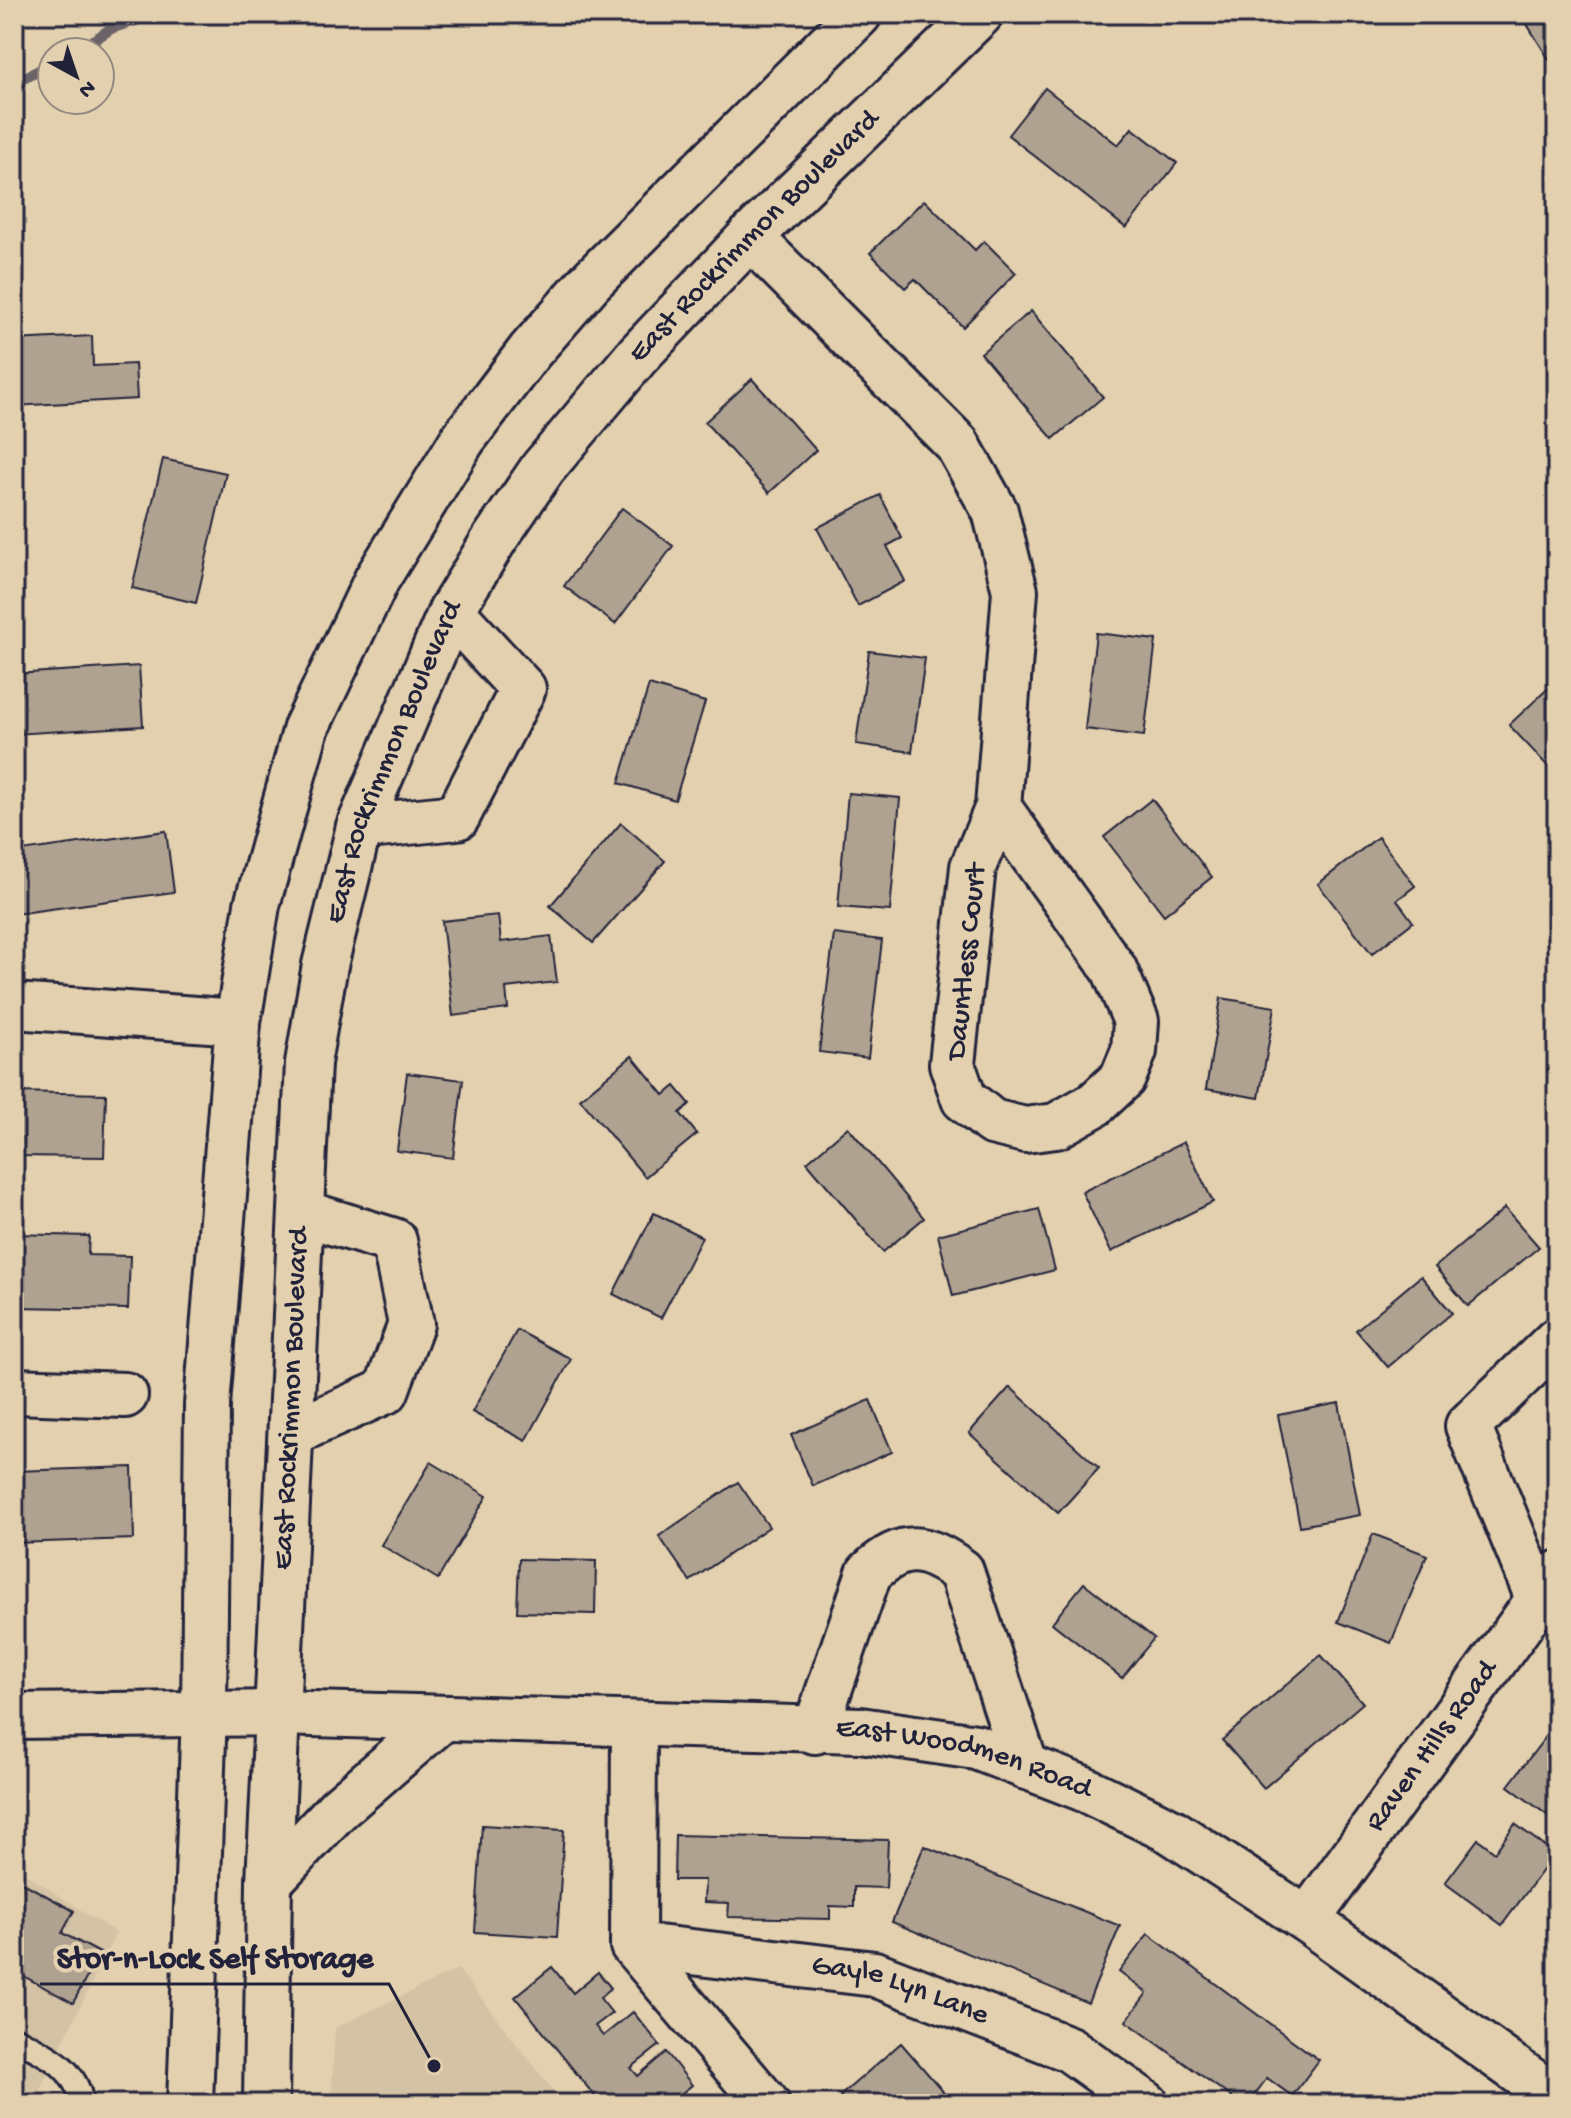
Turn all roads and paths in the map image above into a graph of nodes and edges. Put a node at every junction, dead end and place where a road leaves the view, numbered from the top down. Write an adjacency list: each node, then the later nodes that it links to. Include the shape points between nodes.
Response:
1 (859, 14): 8 (main road, via 590,282 530,351 455,452 377,579 306,728 257,905)
2 (980, 14): 3 (main road, East Rockrimmon Boulevard)
3 (750, 237): 4 (main road, East Rockrimmon Boulevard, via 638,355 543,468); 5 (main road, Dauntless Court, via 957,444 995,511 1015,591)
4 (451, 611): 6 (main road, East Rockrimmon Boulevard); 6 (main road, via 523,689 457,817)
5 (998, 807): 5 (main road, Dauntless Court, via 973,867 952,1064 964,1099 992,1122 1025,1130 1056,1126 1095,1104 1123,1078 1134,1051 1136,1021 1114,969)
6 (359, 827): 9 (main road, East Rockrimmon Boulevard, via 325,965 308,1063)
7 (14, 1006): 8 (main road)
8 (238, 1022): 15 (main road, via 207,1405)
9 (303, 1213): 13 (main road, East Rockrimmon Boulevard); 13 (main road, via 394,1241 411,1324 386,1391)
10 (1557, 1340): 14 (main road, via 1468,1426)
11 (14, 1391): 12 (main road)
12 (125, 1395)
13 (292, 1433): 16 (main road, East Rockrimmon Boulevard)
14 (1548, 1586): 23 (main road, Raven Hills Road)
15 (204, 1712): 16 (main road, East Woodmen Road); 17 (main road, East Woodmen Road); 28 (main road)
16 (278, 1713): 18 (main road, East Woodmen Road); 22 (main road)
17 (14, 1716)
18 (442, 1719): 19 (main road, East Woodmen Road); 22 (main road, via 338,1809)
19 (634, 1726): 20 (main road, East Woodmen Road); 24 (main road)
20 (815, 1731): 21 (main road, East Woodmen Road, via 860,1730 976,1747); 21 (main road, via 869,1573 889,1554 914,1549 939,1555 961,1571)
21 (1026, 1767): 23 (main road, East Woodmen Road, via 1171,1831)
22 (269, 1882): 29 (main road)
23 (1307, 1920): 26 (main road, East Woodmen Road)
24 (633, 1945): 30 (main road); 31 (main road, Gayle Lyn Lane, via 875,1974 1069,2049)
25 (14, 2038): 27 (lane, via 65,2066)
26 (1557, 2099)
27 (82, 2104)
28 (190, 2104)
29 (266, 2104)
30 (767, 2104)
31 (1146, 2104)

